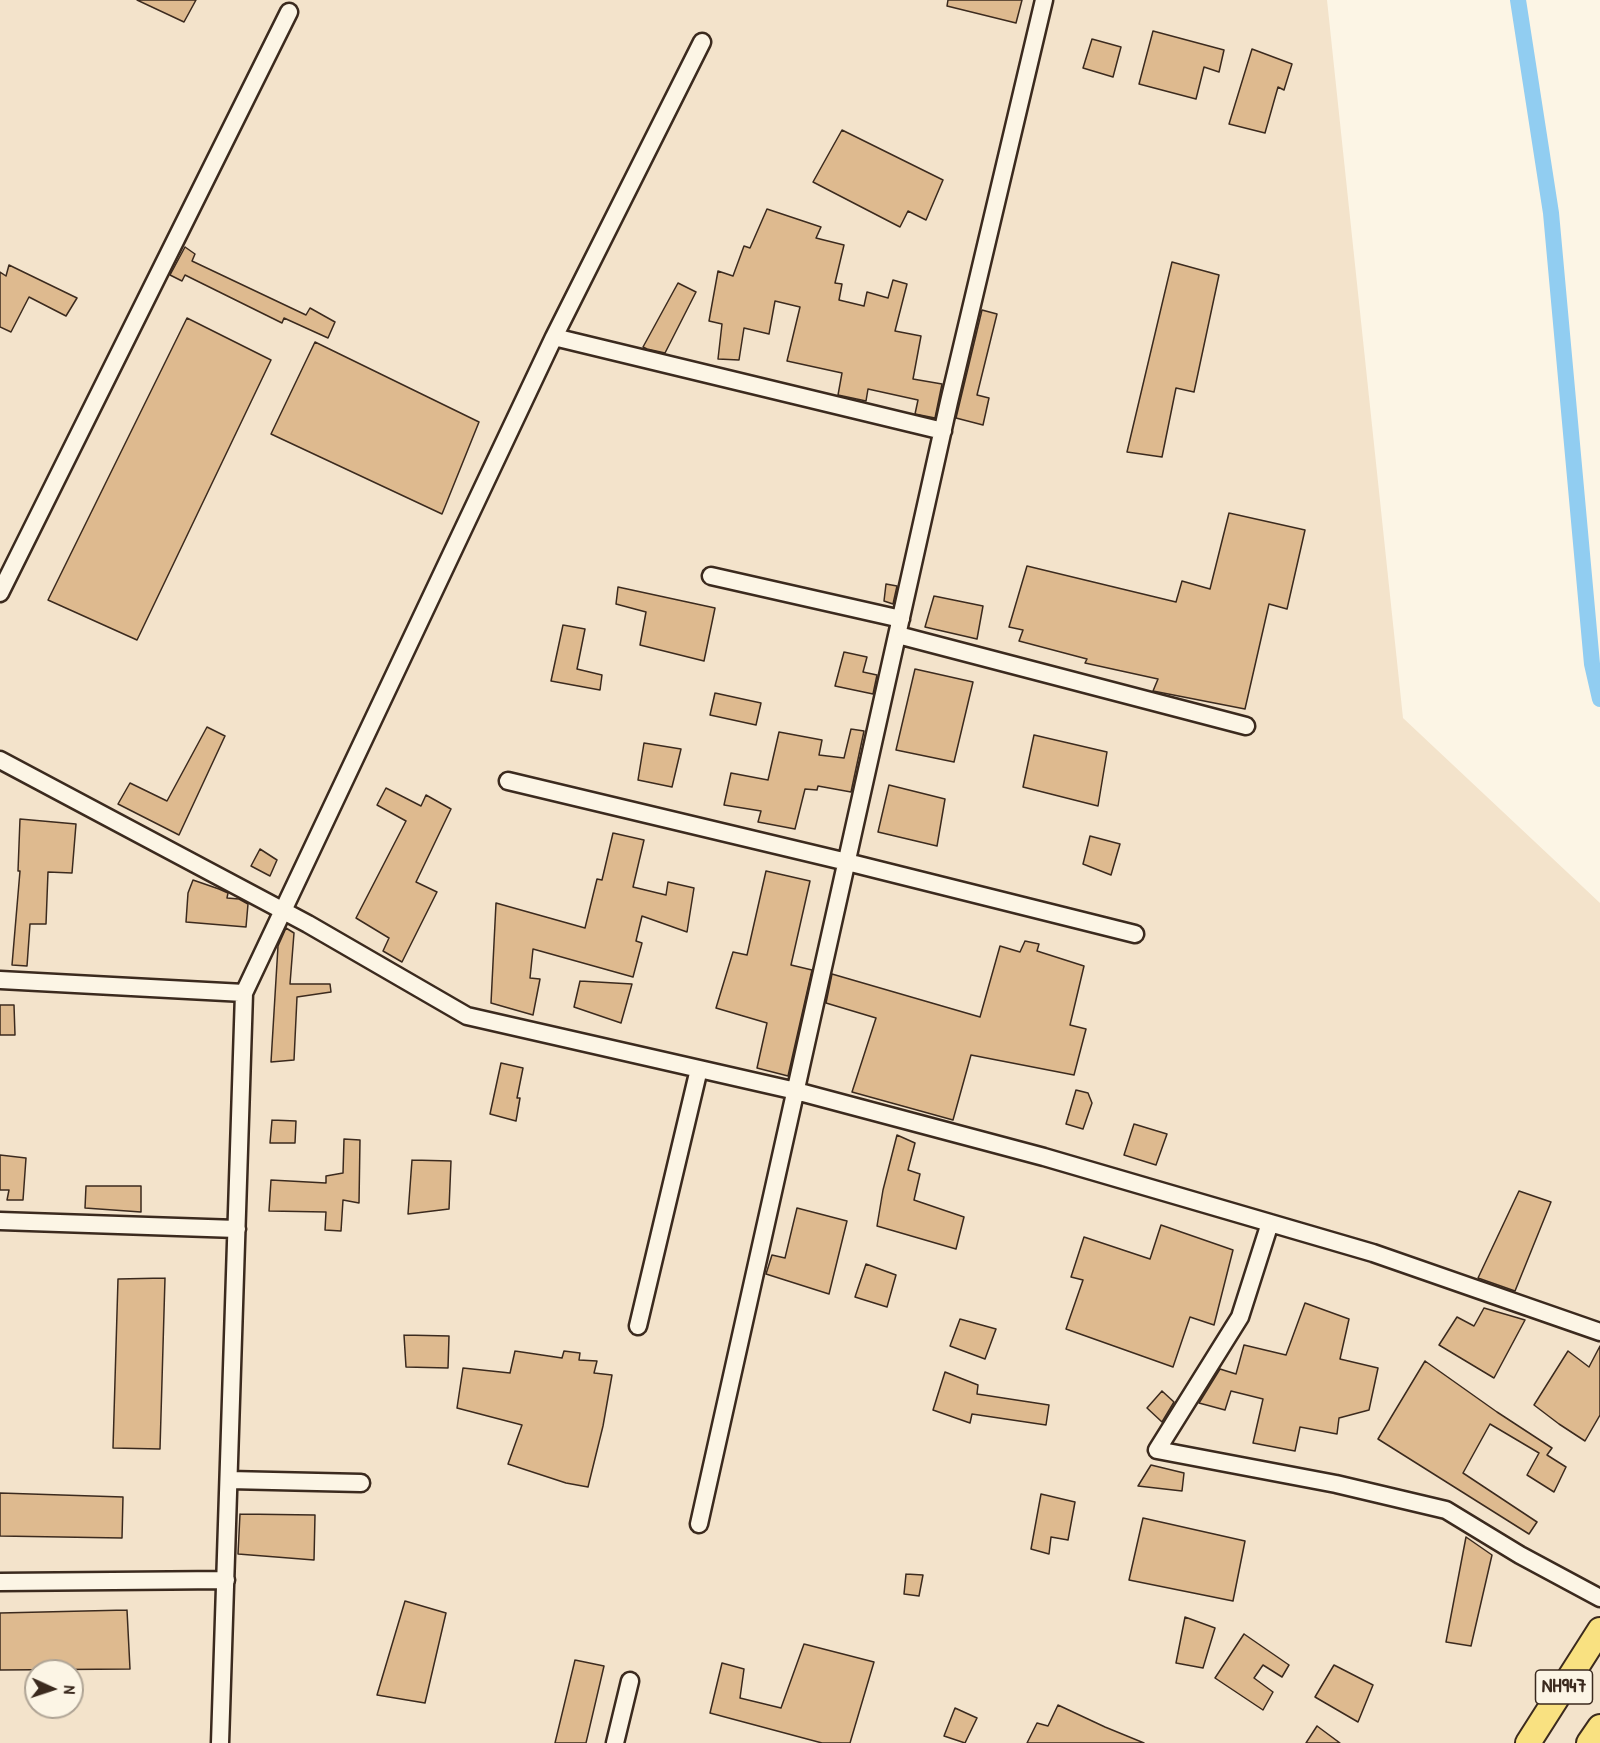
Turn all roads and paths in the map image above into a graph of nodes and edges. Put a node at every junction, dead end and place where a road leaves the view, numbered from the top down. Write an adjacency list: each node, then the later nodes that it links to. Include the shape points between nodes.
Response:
1 (1044, 0): 5 (street)
2 (289, 12): 7 (street)
3 (702, 42): 4 (street)
4 (554, 337): 5 (street); 13 (street)
5 (943, 430): 8 (street)
6 (711, 576): 8 (street)
7 (0, 592)
8 (899, 627): 9 (street); 12 (street)
9 (1246, 726)
10 (0, 760): 13 (street)
11 (508, 782): 12 (street)
12 (847, 862): 14 (street); 18 (street)
13 (282, 910): 16 (street); 17 (street, via 467,1016)
14 (1136, 934)
15 (0, 980): 16 (street)
16 (244, 993): 21 (street)
17 (699, 1069): 18 (street); 22 (street)
18 (796, 1091): 20 (street, via 1044,1157); 26 (street)
19 (0, 1221): 21 (street)
20 (1269, 1223): 23 (street, via 1373,1253); 29 (street, via 1240,1317 1157,1450 1336,1484 1446,1510)
21 (237, 1229): 24 (street)
22 (638, 1326)
23 (1600, 1332)
24 (229, 1480): 25 (street); 27 (street)
25 (361, 1483)
26 (699, 1524)
27 (225, 1580): 28 (street); 33 (street)
28 (0, 1582)
29 (1600, 1598)
30 (1600, 1630): 35 (highway, NH947)
31 (630, 1681): 34 (street)
32 (1600, 1727): 36 (highway, NH947)
33 (220, 1743)
34 (615, 1743)
35 (1528, 1743)
36 (1589, 1743)

